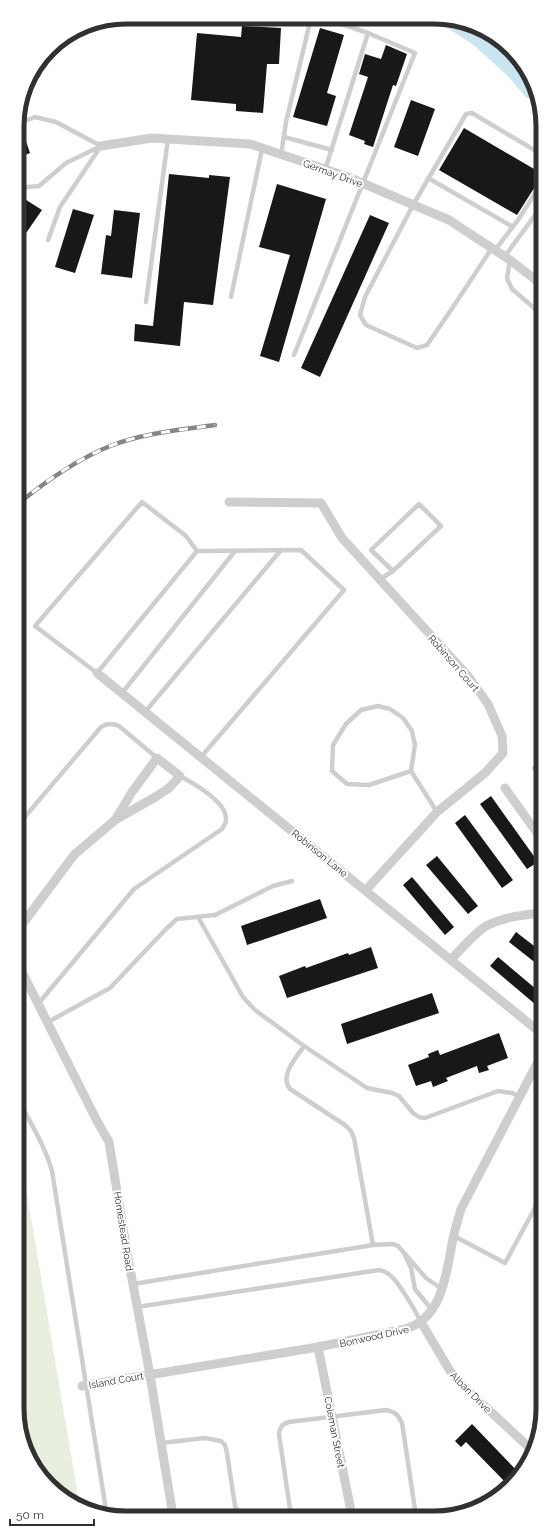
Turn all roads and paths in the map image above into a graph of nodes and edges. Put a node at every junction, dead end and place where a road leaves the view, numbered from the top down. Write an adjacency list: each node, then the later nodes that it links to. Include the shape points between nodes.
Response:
1 (310, 24): 5 (lane)
2 (342, 24): 3 (lane)
3 (368, 33): 9 (lane); 14 (lane, via 414,53)
4 (24, 121): 7 (lane, via 35,117 56,122)
5 (284, 137): 9 (lane); 11 (lane)
6 (168, 139): 7 (street, Germay Drive, via 152,138); 8 (street, Germay Drive, via 250,144); 25 (lane)
7 (101, 146): 15 (lane, via 66,163 39,186); 20 (lane, via 60,207)
8 (262, 149): 11 (street, Germay Drive); 24 (lane)
9 (332, 150): 12 (lane)
10 (536, 151): 13 (lane, via 472,112 466,114)
11 (281, 155): 12 (street, Germay Drive)
12 (325, 170): 14 (street, Germay Drive)
13 (428, 178): 17 (lane); 19 (lane)
14 (363, 184): 17 (street, Germay Drive); 27 (lane)
15 (24, 187)
16 (536, 192): 19 (lane)
17 (413, 204): 21 (street, Germay Drive, via 449,220); 21 (lane, via 365,297 360,315 366,325 417,348 427,344)
18 (536, 214): 22 (lane)
19 (513, 227): 21 (lane)
20 (48, 240)
21 (493, 249): 22 (street, Germay Drive)
22 (507, 258): 23 (street, Germay Drive); 26 (lane, via 507,278 512,289)
23 (536, 277)
24 (231, 297)
25 (146, 302)
26 (536, 310)
27 (294, 355)
28 (229, 502): 33 (street, Robinson Court, via 321,504 342,538)
29 (281, 550): 31 (lane); 36 (lane); 37 (lane, via 300,550 344,590)
30 (197, 551): 31 (lane); 34 (lane); 34 (lane, via 186,536 142,502 35,626)
31 (235, 552): 35 (lane)
32 (393, 571): 32 (lane, via 441,526 419,504 370,550); 33 (lane)
33 (379, 580): 44 (street, Robinson Court, via 468,676 488,704 502,736 503,753 485,773)
34 (97, 673): 35 (street, Robinson Lane)
35 (122, 693): 36 (street, Robinson Lane)
36 (145, 712): 37 (street, Robinson Lane)
37 (201, 757): 49 (street, Robinson Lane)
38 (157, 758): 42 (street); 45 (lane, via 119,726 113,723 106,724); 46 (street)
39 (534, 768): 41 (lane)
40 (410, 771): 40 (lane, via 415,745 412,731 403,718 390,708 378,706 361,710 346,724 333,745 332,771 347,784 370,785); 44 (lane)
41 (536, 771)
42 (180, 776): 46 (street, via 169,788); 55 (lane, via 202,789 217,802 225,813 226,821 222,829 134,889)
43 (505, 788): 47 (street)
44 (437, 812): 49 (street, Robinson Court)
45 (24, 818)
46 (115, 820): 52 (street, via 74,855)
47 (536, 832)
48 (292, 881): 51 (lane, via 273,886 215,915)
49 (366, 890): 53 (street, Robinson Lane)
50 (536, 914): 53 (street, via 517,915 488,925)
51 (198, 917): 56 (lane, via 177,920 110,988); 58 (lane, via 243,997 255,1010)
52 (24, 922)
53 (451, 960): 57 (street, Robinson Lane)
54 (24, 976): 55 (street, Homestead Road)
55 (38, 1004): 56 (street, Homestead Road)
56 (48, 1022): 66 (street, Homestead Road, via 109,1142)
57 (536, 1029)
58 (304, 1046): 60 (lane, via 367,1088 399,1096 418,1117 425,1118 498,1091); 64 (lane, via 290,1069 286,1085 346,1125 351,1131)
59 (536, 1068): 60 (street, Bonwood Drive)
60 (520, 1097): 63 (street, Bonwood Drive, via 461,1209)
61 (24, 1110): 73 (lane, via 42,1144 52,1171)
62 (536, 1206): 63 (lane, via 505,1262)
63 (454, 1236): 67 (street, Bonwood Drive)
64 (373, 1246): 65 (lane, via 393,1244); 66 (lane)
65 (402, 1250): 67 (lane, via 426,1278); 69 (lane, via 411,1268 415,1289)
66 (133, 1284): 68 (street, Homestead Road)
67 (442, 1289): 69 (street, Bonwood Drive)
68 (137, 1307): 70 (lane, via 379,1270 391,1276); 72 (street, Homestead Road)
69 (432, 1310): 70 (street, Bonwood Drive)
70 (421, 1322): 71 (street, Bonwood Drive, via 405,1330); 76 (street, Alban Drive, via 450,1370)
71 (318, 1347): 72 (street, Bonwood Drive); 74 (street, Coleman Street)
72 (150, 1374): 73 (street, Island Court); 75 (street, Homestead Road)
73 (84, 1386): 77 (lane)
74 (332, 1416): 80 (lane, via 289,1422 279,1429); 81 (street, Coleman Street); 82 (lane, via 386,1410 399,1415)
75 (161, 1443): 78 (street, Homestead Road); 79 (lane, via 204,1438 221,1441 227,1453)
76 (529, 1447)
77 (106, 1509)
78 (172, 1511)
79 (238, 1511)
80 (290, 1511)
81 (351, 1511)
82 (415, 1511)

